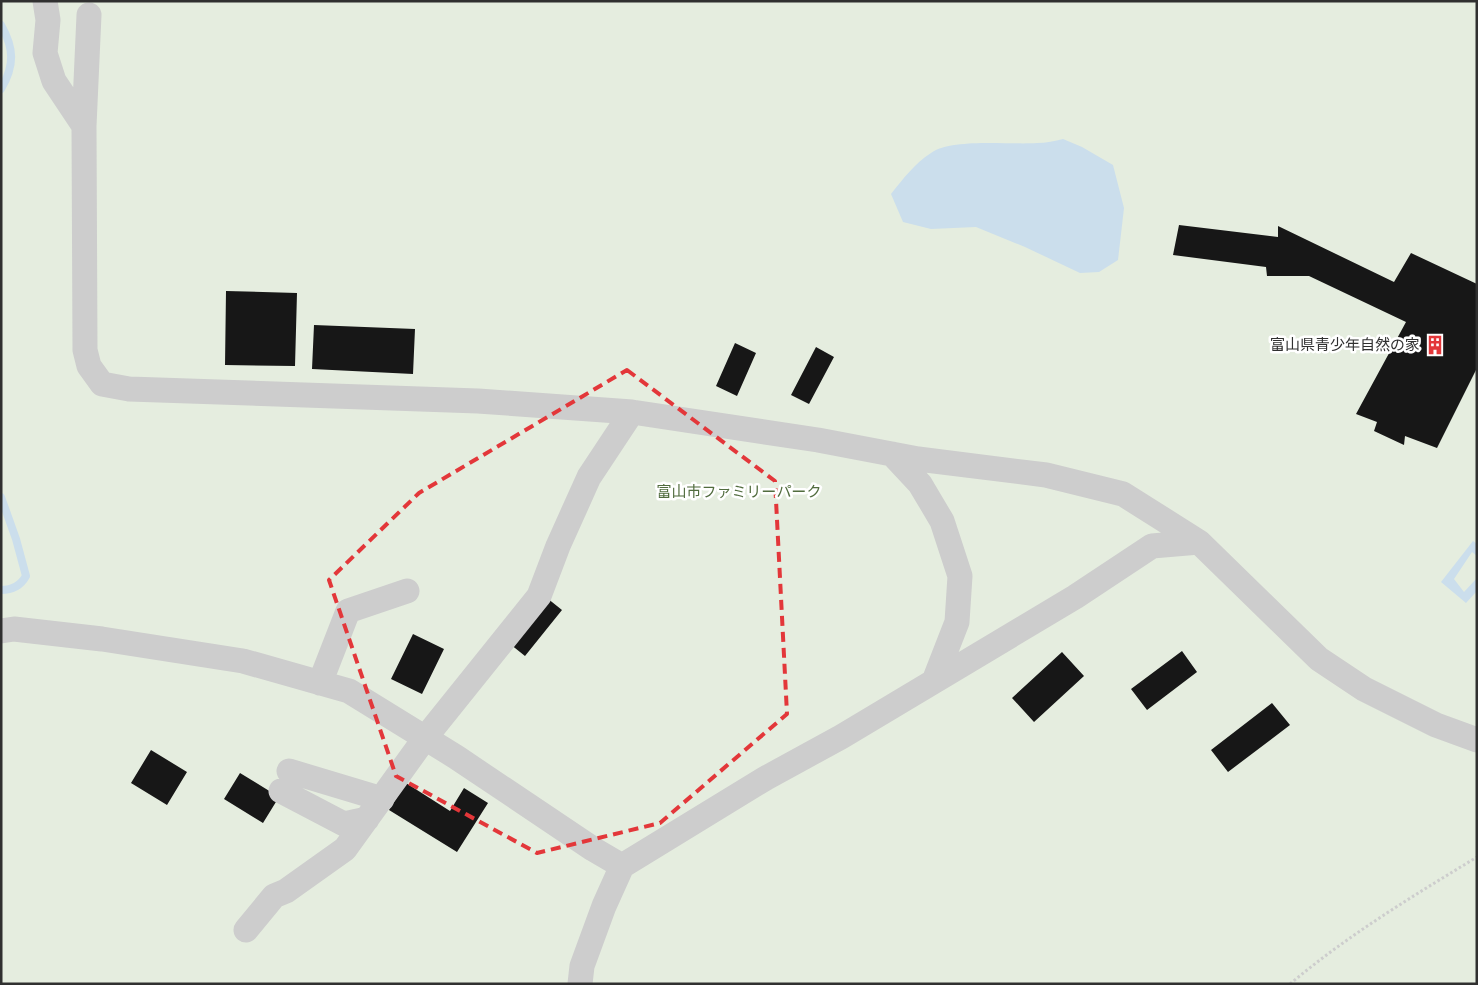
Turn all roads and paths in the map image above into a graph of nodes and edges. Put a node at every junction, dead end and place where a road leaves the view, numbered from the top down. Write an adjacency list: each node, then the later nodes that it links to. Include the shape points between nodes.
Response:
1 (46, 1): 3 (street, via 45,53 54,81)
2 (89, 15): 3 (street)
3 (84, 126): 4 (street, via 85,350 89,366 102,384 129,389 478,401)
4 (632, 412): 5 (street); 11 (street, via 589,477 539,596)
5 (892, 454): 6 (street, via 1046,475 1122,494); 9 (street, via 920,484 942,521 960,576 956,622)
6 (1199, 542): 9 (street, via 1152,546); 12 (street, via 1319,659 1364,689 1436,725)
7 (407, 591): 10 (street, via 348,611)
8 (2, 630): 10 (street, via 102,639 243,661)
9 (934, 681): 16 (street)
10 (320, 682): 11 (street, via 349,691)
11 (425, 738): 13 (street); 16 (street)
12 (1477, 740)
13 (382, 799): 14 (street); 14 (street, via 285,781 344,824)
14 (367, 819): 17 (street, via 345,849 274,896)
15 (1477, 857): 19 (path, via 1320,959)
16 (622, 866): 18 (street, via 582,966)
17 (246, 930)
18 (580, 984)
19 (1290, 984)

